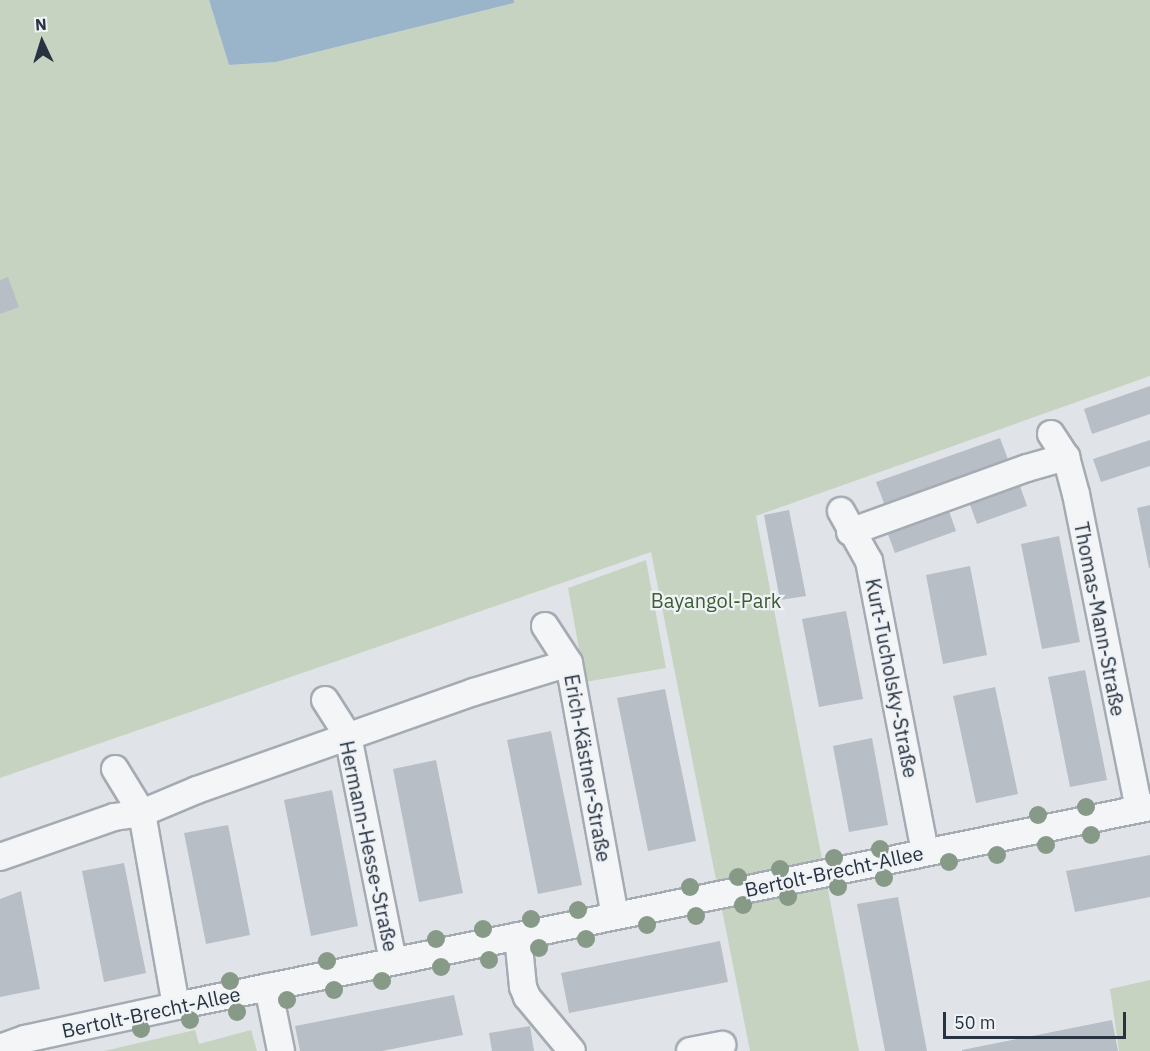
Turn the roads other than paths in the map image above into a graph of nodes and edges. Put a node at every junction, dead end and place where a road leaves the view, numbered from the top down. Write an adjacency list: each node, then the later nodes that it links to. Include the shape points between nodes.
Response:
1 (1051, 434): 2 (street, Thomas-Mann-Straße)
2 (1066, 457): 8 (street, Thomas-Mann-Straße); 10 (street, Kurt-Tucholsky-Straße, via 845,521 869,561)
3 (545, 626): 4 (street, Erich-Kästner-Straße)
4 (569, 663): 6 (street); 12 (street, Erich-Kästner-Straße)
5 (325, 700): 6 (street, Hermann-Hesse-Straße)
6 (348, 736): 9 (street); 14 (street, Hermann-Hesse-Straße)
7 (115, 769): 9 (street)
8 (1144, 808): 10 (street, Bertolt-Brecht-Allee)
9 (142, 813): 11 (street, via 114,818); 16 (street)
10 (925, 852): 12 (street, Bertolt-Brecht-Allee)
11 (0, 857)
12 (615, 916): 13 (street, Bertolt-Brecht-Allee)
13 (518, 936): 14 (street, Bertolt-Brecht-Allee); 20 (street, via 527,997)
14 (393, 961): 15 (street, Bertolt-Brecht-Allee)
15 (268, 987): 16 (street, Bertolt-Brecht-Allee); 19 (street, Bertolt-Brecht-Allee)
16 (176, 1006): 18 (street, Bertolt-Brecht-Allee)
17 (722, 1045): 21 (street)
18 (0, 1048)
19 (281, 1051)
20 (572, 1051)
21 (690, 1051)

